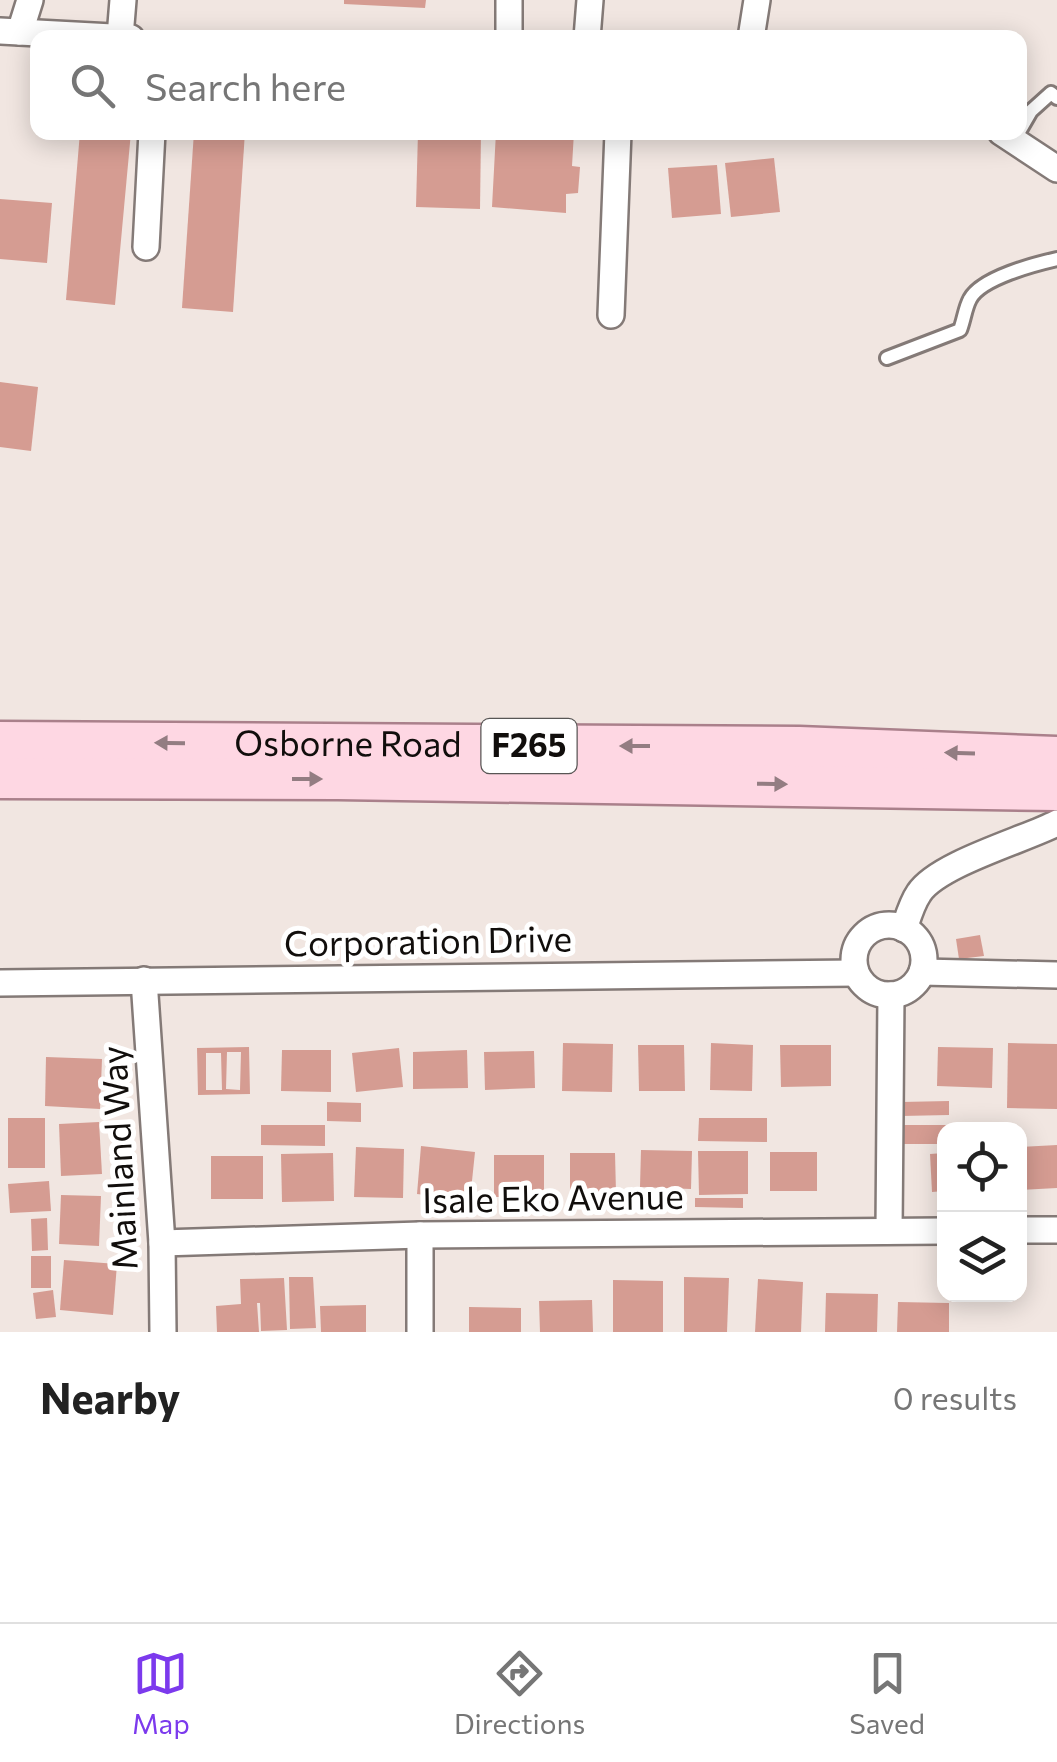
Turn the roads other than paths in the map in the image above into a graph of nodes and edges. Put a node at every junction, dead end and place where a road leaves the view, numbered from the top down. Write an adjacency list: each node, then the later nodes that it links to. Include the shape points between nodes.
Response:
1 (30, 0): 10 (street)
2 (123, 0): 6 (street)
3 (509, 0): 7 (street)
4 (590, 0): 8 (street)
5 (757, 0): 9 (street)
6 (121, 30)
7 (509, 30)
8 (588, 30)
9 (752, 30)
10 (10, 32)
11 (1057, 98): 12 (lane, via 1050,93)
12 (1027, 118)
13 (152, 140): 17 (street)
14 (618, 140): 19 (street)
15 (1022, 140): 16 (street)
16 (1057, 168)
17 (146, 247)
18 (1057, 260): 20 (lane, via 992,282 970,296 960,330)
19 (611, 315)
20 (887, 358)
21 (0, 742): 22 (main road, Osborne Road / F265, one-way to 21, via 799,746)
22 (1057, 758)
23 (0, 778): 24 (main road, Osborne Road / F265, one-way to 24)
24 (1057, 790)
25 (1057, 822): 26 (street, via 927,882)
26 (904, 928): 27 (street, via 924,955); 28 (street, via 872,929 859,941)
27 (922, 972): 29 (street); 32 (street, via 904,992)
28 (856, 973): 30 (street, Corporation Drive); 32 (street, via 876,993)
29 (1057, 975)
30 (144, 980): 31 (street, Corporation Drive); 38 (street, Mainland Way)
31 (0, 983)
32 (890, 995): 35 (street)
33 (1027, 1230): 34 (street)
34 (1057, 1230)
35 (889, 1231): 36 (street, Isale Eko Avenue); 37 (street, Isale Eko Avenue)
36 (937, 1231)
37 (420, 1235): 38 (street, Isale Eko Avenue); 40 (street)
38 (162, 1242): 39 (street, Mainland Way)
39 (163, 1332)
40 (420, 1332)

